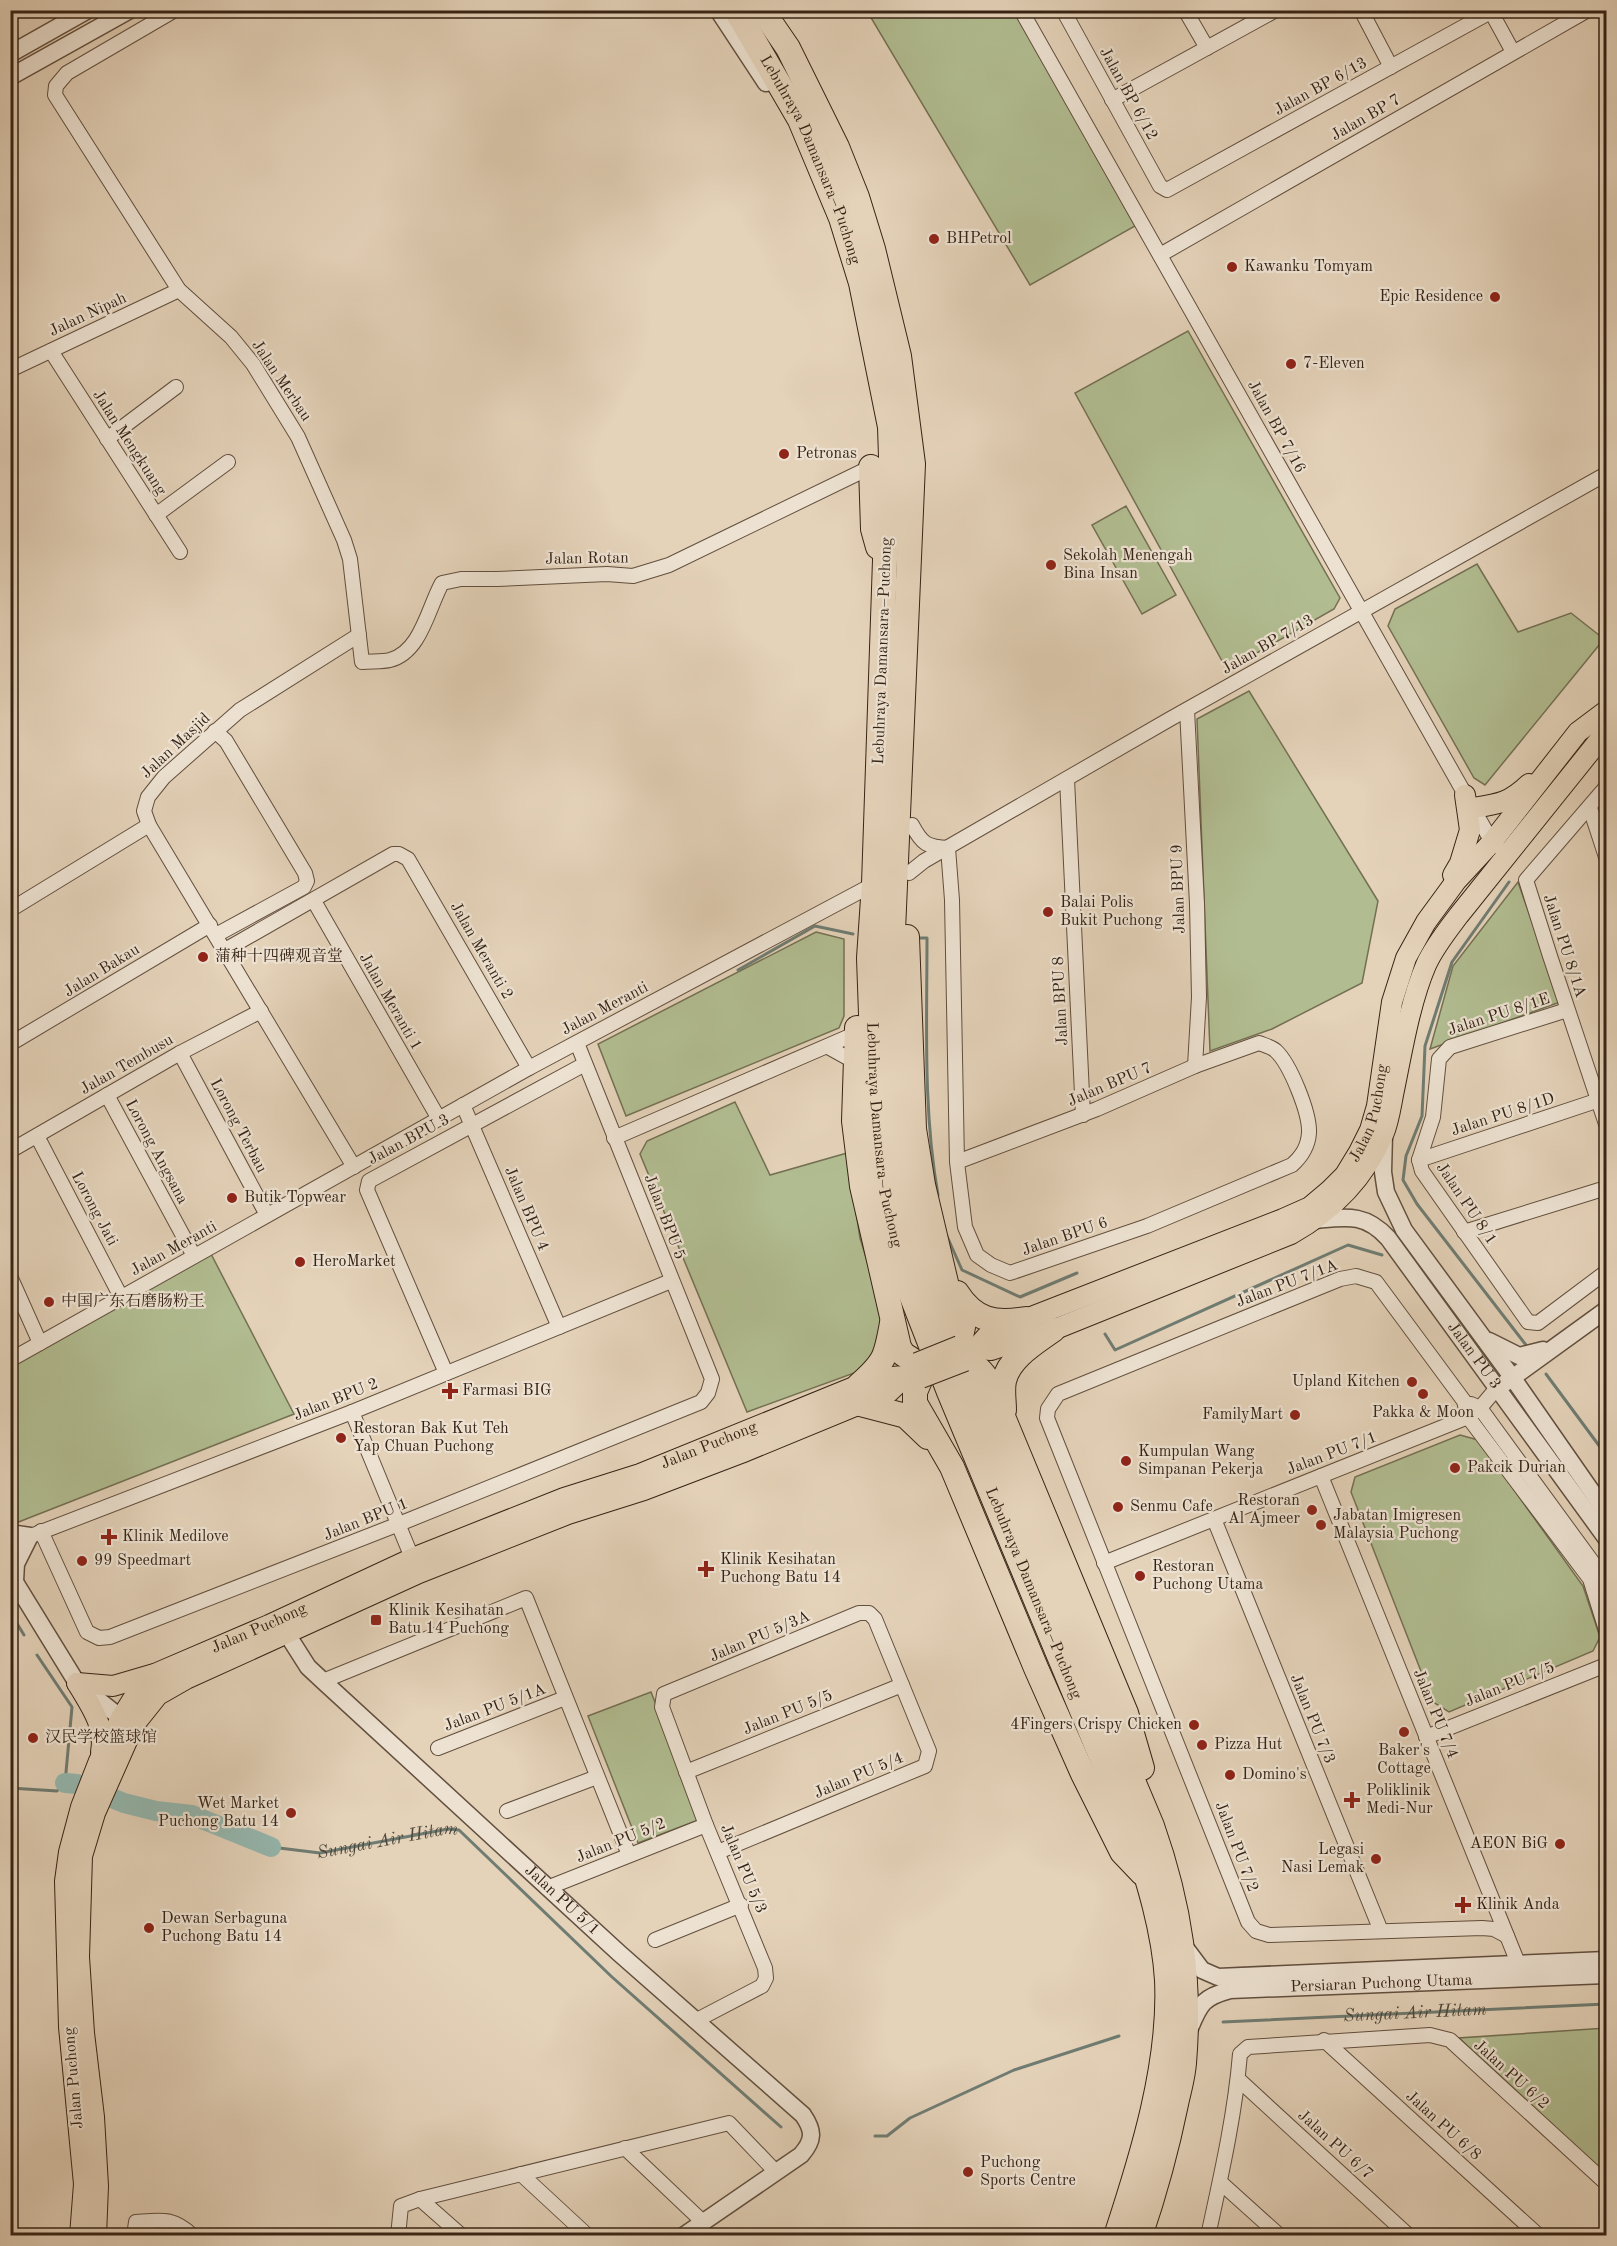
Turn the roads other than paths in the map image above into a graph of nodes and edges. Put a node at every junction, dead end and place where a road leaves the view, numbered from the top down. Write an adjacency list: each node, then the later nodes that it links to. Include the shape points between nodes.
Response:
1 (88, 10): 18 (street)
2 (130, 10): 14 (street)
3 (175, 10): 16 (street)
4 (718, 10): 22 (street, via 780,105 800,149)
5 (736, 10): 22 (highway, Lebuhraya Damansara–Puchong, via 800,120)
6 (762, 10): 39 (highway, Lebuhraya Damansara–Puchong, via 788,48 853,187 873,249 899,356 913,464)
7 (1021, 10): 24 (street, Jalan BP 7/16)
8 (1063, 10): 21 (street, Jalan BP 6/12)
9 (1185, 10): 15 (street)
10 (1276, 10): 15 (street)
11 (1361, 10): 19 (street)
12 (1588, 10): 17 (street, Jalan BP 7)
13 (1492, 11): 17 (street); 19 (street, Jalan BP 6/13)
14 (91, 32): 16 (street); 20 (street)
15 (1207, 48): 21 (street)
16 (102, 51): 25 (street, Jalan Merbau, via 67,73 55,95)
17 (1513, 52): 24 (street, Jalan BP 7)
18 (10, 54)
19 (1391, 68): 23 (street, Jalan BP 6/13)
20 (10, 77)
21 (1112, 100): 23 (street, Jalan BP 6/12, via 1160,186)
22 (826, 183): 35 (highway, Lebuhraya Damansara–Puchong, via 861,282 890,427 892,487)
23 (1167, 190)
24 (1160, 255): 36 (street, Jalan BP 7/16)
25 (179, 290): 26 (street, Jalan Nipah); 37 (street, Jalan Merbau, via 231,337 253,364 298,437 350,559)
26 (51, 351): 27 (street, Jalan Nipah); 29 (street, Jalan Mengkuang)
27 (10, 370)
28 (176, 387): 29 (street)
29 (107, 439): 33 (street, Jalan Mengkuang)
30 (228, 462): 33 (street)
31 (872, 466): 35 (highway, via 873,529); 38 (street, Jalan Rotan, via 669,565 633,576 461,579 442,583 419,637 408,651 390,660)
32 (1606, 474): 36 (street, Jalan BP 7/13)
33 (156, 515): 34 (street, Jalan Mengkuang)
34 (180, 552)
35 (885, 560): 56 (highway, Lebuhraya Damansara–Puchong)
36 (1361, 611): 40 (street, Jalan BP 7/13); 47 (street, Jalan BP 7/16)
37 (359, 635): 38 (street, Jalan Merbau); 42 (street, Jalan Masjid, via 240,710)
38 (362, 662)
39 (905, 690): 50 (highway); 155 (highway, Lebuhraya Damansara–Puchong, via 891,978 895,1104 907,1202 927,1280 966,1384)
40 (1187, 710): 45 (street, Jalan BP 7/13); 74 (street, Jalan BPU 9, via 1199,997)
41 (1606, 711): 44 (main road, Jalan Puchong, via 1578,732)
42 (216, 731): 49 (street, Jalan Masjid, via 164,777 148,797 144,811); 60 (street, via 226,741 307,881 304,887)
43 (1606, 734): 53 (main road, Jalan Puchong)
44 (1562, 753): 47 (main road, via 1521,792 1501,804); 51 (main road, Jalan Puchong)
45 (1067, 778): 52 (street, Jalan BP 7/13); 79 (street, Jalan BPU 8)
46 (1606, 788): 48 (street)
47 (1469, 801): 51 (street, Jalan BP 7/16); 59 (main road, via 1470,830 1460,863)
48 (1590, 808): 54 (street); 63 (street, Jalan PU 8/1A, via 1526,880)
49 (149, 825): 58 (street); 60 (street)
50 (912, 825): 52 (street, via 923,843 931,848); 55 (highway)
51 (1492, 842): 53 (street, Jalan BP 7/16); 59 (main road, Jalan Puchong)
52 (948, 848): 55 (street, Jalan BP 7/13); 88 (street, Jalan BPU 6)
53 (1508, 855): 83 (main road, Jalan Puchong, via 1459,915 1426,966)
54 (1606, 857)
55 (909, 873): 96 (highway, via 908,1001 914,1129)
56 (874, 884): 62 (highway, Lebuhraya Damansara–Puchong); 66 (street, Jalan Meranti)
57 (314, 901): 61 (street); 75 (street, Jalan Meranti 2, via 393,854 408,859); 80 (street, Jalan Meranti 1)
58 (10, 910)
59 (1426, 922): 95 (main road, Jalan Puchong, via 1406,958 1392,1002 1370,1130 1345,1175 1310,1207)
60 (213, 930): 61 (street); 67 (street, Jalan Bakau)
61 (225, 950): 64 (street)
62 (868, 958): 65 (highway, via 857,1007); 158 (highway, Lebuhraya Damansara–Puchong, via 874,1098 883,1190 903,1274 1133,1833)
63 (1567, 1010): 71 (street, Jalan PU 8/1E, via 1450,1047); 77 (street, Jalan PU 8/1A)
64 (261, 1011): 70 (street, Jalan Tembusu); 89 (street)
65 (857, 1033): 68 (street); 73 (highway)
66 (577, 1043): 72 (street, Jalan BPU 5); 75 (street, Jalan Meranti)
67 (10, 1044)
68 (828, 1047): 73 (street); 85 (street)
69 (1275, 1050): 74 (street, Jalan BPU 7, via 1259,1043); 88 (street, Jalan BPU 6, via 1291,1074 1304,1109 1309,1132 1304,1153 1292,1165 1147,1226 1010,1273 991,1265 973,1246 965,1227)
70 (180, 1053): 76 (street, Jalan Tembusu); 91 (street, Lorong Terbau)
71 (1443, 1054): 87 (street, Jalan PU 8/1, via 1439,1059 1433,1117)
72 (585, 1064): 82 (street, Jalan BPU 3); 85 (street, Jalan BPU 5)
73 (855, 1066): 102 (highway, via 854,1121 862,1186)
74 (1195, 1066): 79 (street, Jalan BPU 7)
75 (530, 1068): 78 (street, Jalan Meranti)
76 (107, 1095): 84 (street, Jalan Tembusu); 94 (street, Lorong Angsana)
77 (1602, 1099): 81 (street, Jalan PU 8/1A); 87 (street, Jalan PU 8/1D)
78 (463, 1105): 80 (street, Jalan Meranti); 82 (street, Jalan BPU 4)
79 (1083, 1115): 88 (street, Jalan BPU 7)
80 (439, 1119): 89 (street, Jalan Meranti)
81 (1606, 1124)
82 (472, 1125): 104 (street, Jalan BPU 4); 112 (street, Jalan BPU 3, via 375,1176 367,1190)
83 (1384, 1134): 92 (main road, Jalan Puchong, via 1353,1185); 106 (street, Jalan PU 3, via 1383,1172 1393,1208 1404,1230)
84 (38, 1136): 86 (street, Jalan Tembusu); 100 (street, Lorong Jati)
85 (614, 1138): 99 (street, Jalan BPU 5)
86 (10, 1150)
87 (1419, 1160): 93 (street, Jalan PU 8/1, via 1422,1171)
88 (957, 1162)
89 (354, 1167): 91 (street, Jalan Meranti)
90 (1606, 1188): 93 (street)
91 (267, 1215): 94 (street, Jalan Meranti)
92 (1315, 1220): 95 (main road, Jalan Puchong, via 1291,1234); 114 (street, Jalan PU 3, via 1349,1217 1376,1225)
93 (1464, 1232): 97 (street, Jalan PU 8/1, via 1533,1324)
94 (194, 1256): 100 (street, Jalan Meranti)
95 (1197, 1262): 103 (main road, Jalan Puchong); 105 (main road, Jalan Puchong)
96 (943, 1267): 103 (highway, via 972,1311 1003,1322); 109 (highway, via 948,1291 964,1322)
97 (1606, 1272)
98 (10, 1276): 107 (street)
99 (671, 1281): 104 (street, Jalan BPU 2); 117 (street, Jalan BPU 5, via 712,1379)
100 (121, 1297): 107 (street, Jalan Meranti)
101 (1606, 1310): 108 (street)
102 (892, 1318): 111 (highway, via 899,1347); 115 (highway, via 886,1355)
103 (1026, 1319): 109 (main road, Jalan Puchong, via 986,1337)
104 (559, 1327): 112 (street, Jalan BPU 2)
105 (1053, 1330): 109 (main road, Jalan Puchong, via 991,1350); 122 (highway, via 1012,1364 1004,1381)
106 (1484, 1339): 108 (street, via 1519,1356); 113 (street, Jalan PU 3)
107 (40, 1342): 110 (street, Jalan Meranti)
108 (1552, 1348): 113 (street); 121 (street, via 1531,1378)
109 (966, 1352): 111 (main road, Jalan Puchong, bridge); 122 (highway, via 983,1372)
110 (10, 1360)
111 (916, 1372): 115 (main road, Jalan Puchong, via 886,1377); 123 (highway, via 915,1403)
112 (446, 1373): 119 (street, Jalan BPU 2)
113 (1512, 1377): 114 (street); 121 (street, Jalan PU 3)
114 (1496, 1389): 118 (street, Jalan PU 7/1); 130 (street, Jalan PU 3)
115 (860, 1395): 123 (highway, via 906,1416 923,1430); 133 (main road, Jalan Puchong, via 738,1445 644,1490)
116 (1464, 1401): 118 (street); 120 (street, Jalan PU 7/1A); 132 (street, Jalan PU 7/1A, via 1376,1282 1356,1276 1340,1279 1058,1394 1047,1418)
117 (701, 1402): 127 (street, Jalan BPU 1)
118 (1480, 1408): 120 (street, Jalan PU 7/1); 135 (street, via 1599,1571)
119 (352, 1412): 127 (street); 129 (street, Jalan BPU 2)
120 (1468, 1417): 124 (street, Jalan PU 7/1); 137 (street, Jalan PU 7/1A, via 1590,1579)
121 (1542, 1419): 125 (street, Jalan PU 3)
122 (1004, 1422): 155 (highway, via 1126,1713)
123 (952, 1467): 158 (highway, via 1083,1774 1122,1852)
124 (1321, 1476): 126 (street, Jalan PU 7/1); 147 (street, Jalan PU 7/4)
125 (1606, 1512)
126 (1214, 1519): 132 (street, Jalan PU 7/1); 163 (street, Jalan PU 7/3)
127 (399, 1524): 129 (street, Jalan BPU 1, via 99,1638 87,1632 68,1587); 133 (street)
128 (10, 1533): 129 (street)
129 (36, 1533): 131 (street, Jalan BPU 2); 134 (street, via 18,1555)
130 (1606, 1538)
131 (10, 1544)
132 (1104, 1563): 163 (street, Jalan PU 7/2, via 1248,1922 1269,1935)
133 (416, 1566): 138 (main road, Jalan Puchong); 140 (main road, Jalan Puchong)
134 (13, 1578): 142 (street)
135 (1606, 1589)
136 (869, 1613): 143 (street, Jalan PU 5/4); 144 (street, Jalan PU 5/3A, via 859,1613)
137 (1606, 1630)
138 (287, 1634): 141 (street, Jalan PU 5/1); 146 (main road, Jalan Puchong, via 186,1679 158,1695)
139 (1606, 1665): 147 (street, Jalan PU 7/5)
140 (157, 1674): 142 (main road, via 113,1686); 146 (main road, Jalan Puchong, via 136,1694)
141 (323, 1682): 145 (street, via 526,1599); 159 (street, Jalan PU 5/1)
142 (77, 1683): 146 (street); 149 (main road, via 101,1726)
143 (902, 1685): 150 (street, Jalan PU 5/5); 156 (street, Jalan PU 5/4, via 929,1751 925,1766)
144 (664, 1694): 150 (street, Jalan PU 5/3, via 662,1707)
145 (565, 1698): 148 (street, Jalan PU 5/1A); 151 (street)
146 (127, 1722): 149 (main road, Jalan Puchong)
147 (1426, 1737): 161 (street, Jalan PU 7/4)
148 (438, 1748)
149 (103, 1768): 152 (main road, Jalan Puchong)
150 (686, 1772): 154 (street, Jalan PU 5/3)
151 (597, 1777): 153 (street); 157 (street)
152 (88, 1810): 183 (main road, Jalan Puchong, via 69,1852 65,1881 69,2026 84,2184); 184 (main road, Jalan Puchong, via 82,1856 80,1958 98,2186)
153 (507, 1810)
154 (706, 1825): 156 (street, Jalan PU 5/3); 157 (street, Jalan PU 5/2)
155 (1152, 1826): 166 (highway, Lebuhraya Damansara–Puchong, via 1170,1881)
156 (718, 1852): 160 (street, Jalan PU 5/3)
157 (629, 1855): 159 (street, Jalan PU 5/2)
158 (1148, 1879): 191 (highway, Lebuhraya Damansara–Puchong, via 1167,1981 1164,2050 1151,2117)
159 (547, 1888): 170 (street, Jalan PU 5/1)
160 (741, 1905): 165 (street); 170 (street, Jalan PU 5/3, via 766,1978 762,1986)
161 (1496, 1910): 162 (street, via 1491,1922); 164 (street, Jalan PU 7/4)
162 (1482, 1928): 163 (street, Jalan PU 7/2); 164 (street, Jalan PU 7/2)
163 (1381, 1931)
164 (1507, 1936): 168 (street, Jalan PU 7/4)
165 (655, 1940)
166 (1182, 1943): 168 (street, Persiaran Puchong Utama, via 1202,1970 1218,1977); 171 (highway, Lebuhraya Damansara–Puchong)
167 (1606, 1960): 168 (street, Persiaran Puchong Utama)
168 (1518, 1963)
169 (1606, 1975): 171 (street, Persiaran Puchong Utama, via 1230,1990 1212,1995 1198,2007)
170 (695, 2021): 175 (street, Jalan PU 5/1, via 803,2115 810,2126 813,2136 808,2147)
171 (1185, 2040): 192 (highway, Lebuhraya Damansara–Puchong, via 1170,2134)
172 (1324, 2040): 173 (street, Jalan PU 6/2, via 1248,2047 1240,2054); 178 (street, Jalan PU 6/2, via 1430,2035 1450,2040); 196 (street, Jalan PU 6/8)
173 (1238, 2079): 177 (street, Jalan PU 6/2); 195 (street, Jalan PU 6/7)
174 (625, 2148): 175 (street, via 729,2123); 176 (street); 180 (street)
175 (775, 2171): 180 (street)
176 (521, 2174): 179 (street); 189 (street)
177 (1220, 2182): 193 (street, Jalan PU 6/2); 194 (street)
178 (1606, 2182)
179 (420, 2199): 187 (street, via 400,2206); 188 (street)
180 (703, 2222): 190 (street)
181 (10, 2232): 182 (street)
182 (17, 2235)
183 (80, 2235)
184 (96, 2235)
185 (134, 2235): 186 (street, via 136,2222 165,2219 180,2224)
186 (193, 2235)
187 (398, 2235)
188 (462, 2235)
189 (588, 2235)
190 (683, 2235)
191 (1116, 2235)
192 (1140, 2235)
193 (1208, 2235)
194 (1280, 2235)
195 (1409, 2235)
196 (1539, 2235)

